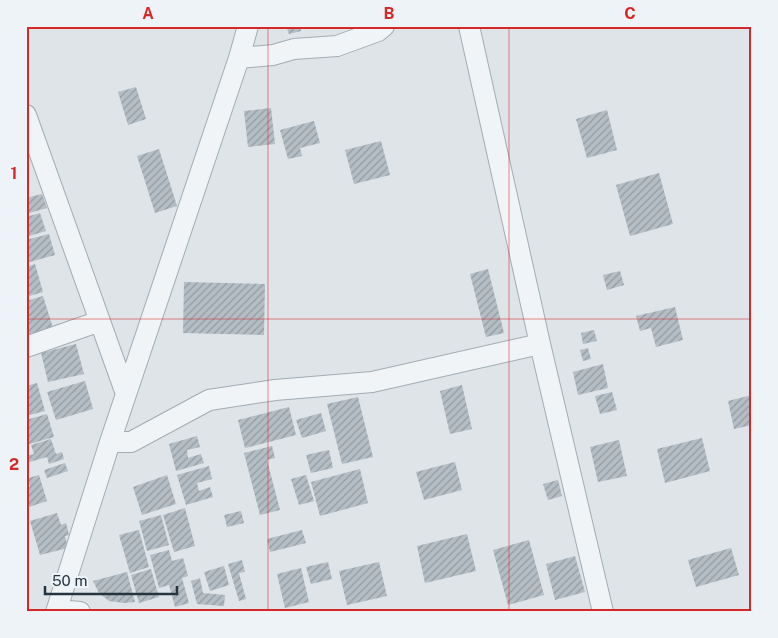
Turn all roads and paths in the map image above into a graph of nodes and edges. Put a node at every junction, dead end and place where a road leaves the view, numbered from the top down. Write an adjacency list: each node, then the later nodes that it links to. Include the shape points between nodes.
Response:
1 (248, 26): 4 (street)
2 (384, 26): 4 (street, via 337,46 294,48 272,55)
3 (469, 26): 8 (street)
4 (239, 58): 10 (street)
5 (26, 115): 6 (street)
6 (33, 155): 7 (street)
7 (100, 321): 9 (street); 10 (street)
8 (540, 344): 11 (street, via 372,382 275,390 209,400 131,442); 14 (street)
9 (26, 347)
10 (126, 394): 11 (street)
11 (110, 442): 12 (street)
12 (56, 611): 13 (street)
13 (80, 612)
14 (603, 612)

